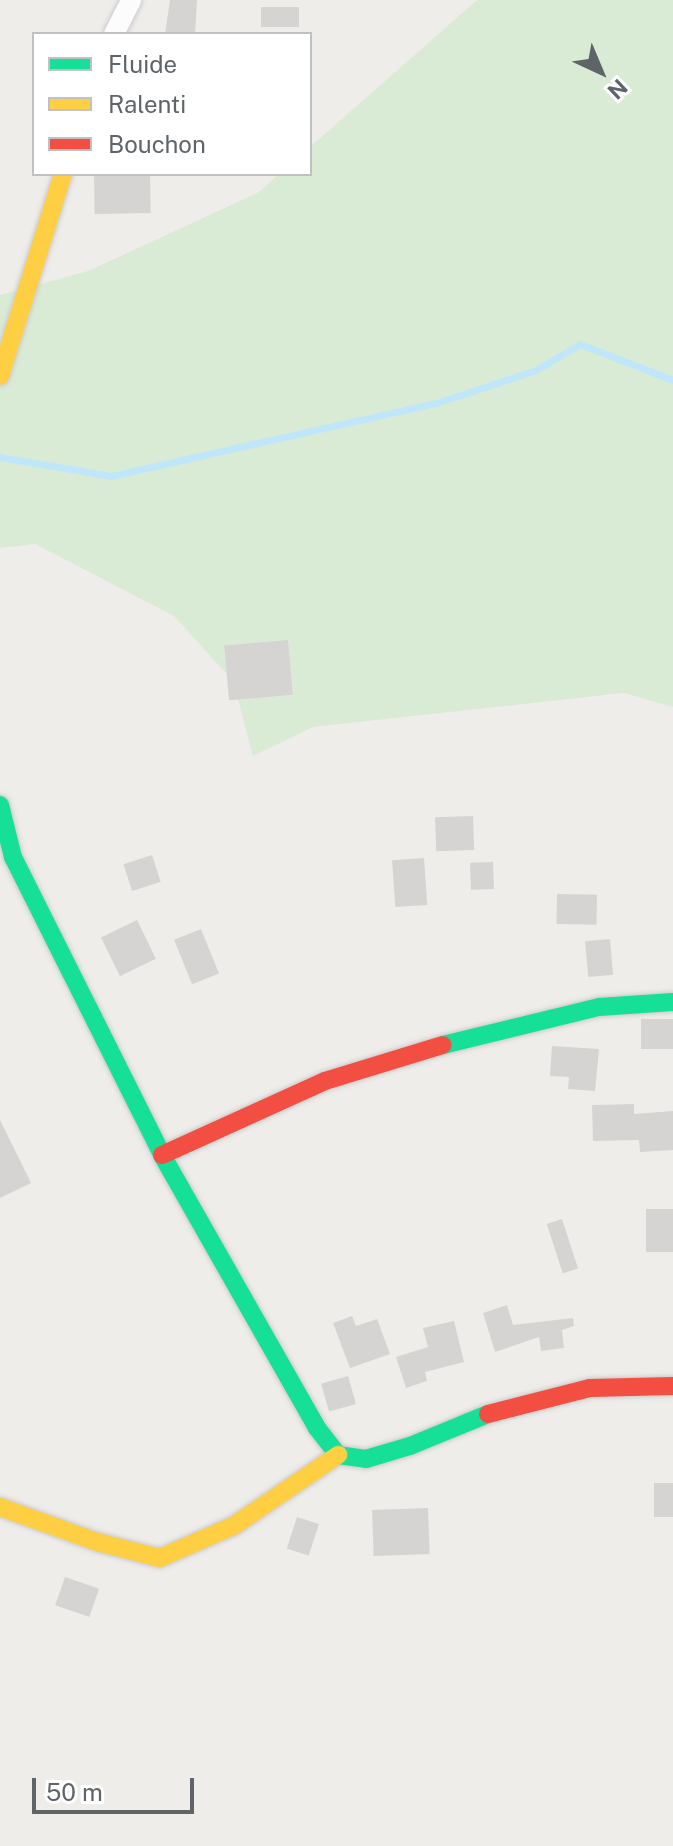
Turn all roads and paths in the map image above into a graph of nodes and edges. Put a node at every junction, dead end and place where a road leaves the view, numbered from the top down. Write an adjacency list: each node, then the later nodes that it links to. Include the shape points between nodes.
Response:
1 (131, 0): 2 (street)
2 (115, 32)
3 (62, 176): 4 (street)
4 (0, 376)
5 (0, 805): 7 (street, via 13,857)
6 (673, 1002): 7 (street, via 599,1007 477,1034 325,1081)
7 (162, 1155): 9 (street, via 317,1428)
8 (673, 1386): 9 (street, via 590,1388 502,1408 366,1459)
9 (338, 1455): 10 (street, via 235,1525 160,1558)
10 (0, 1507)

